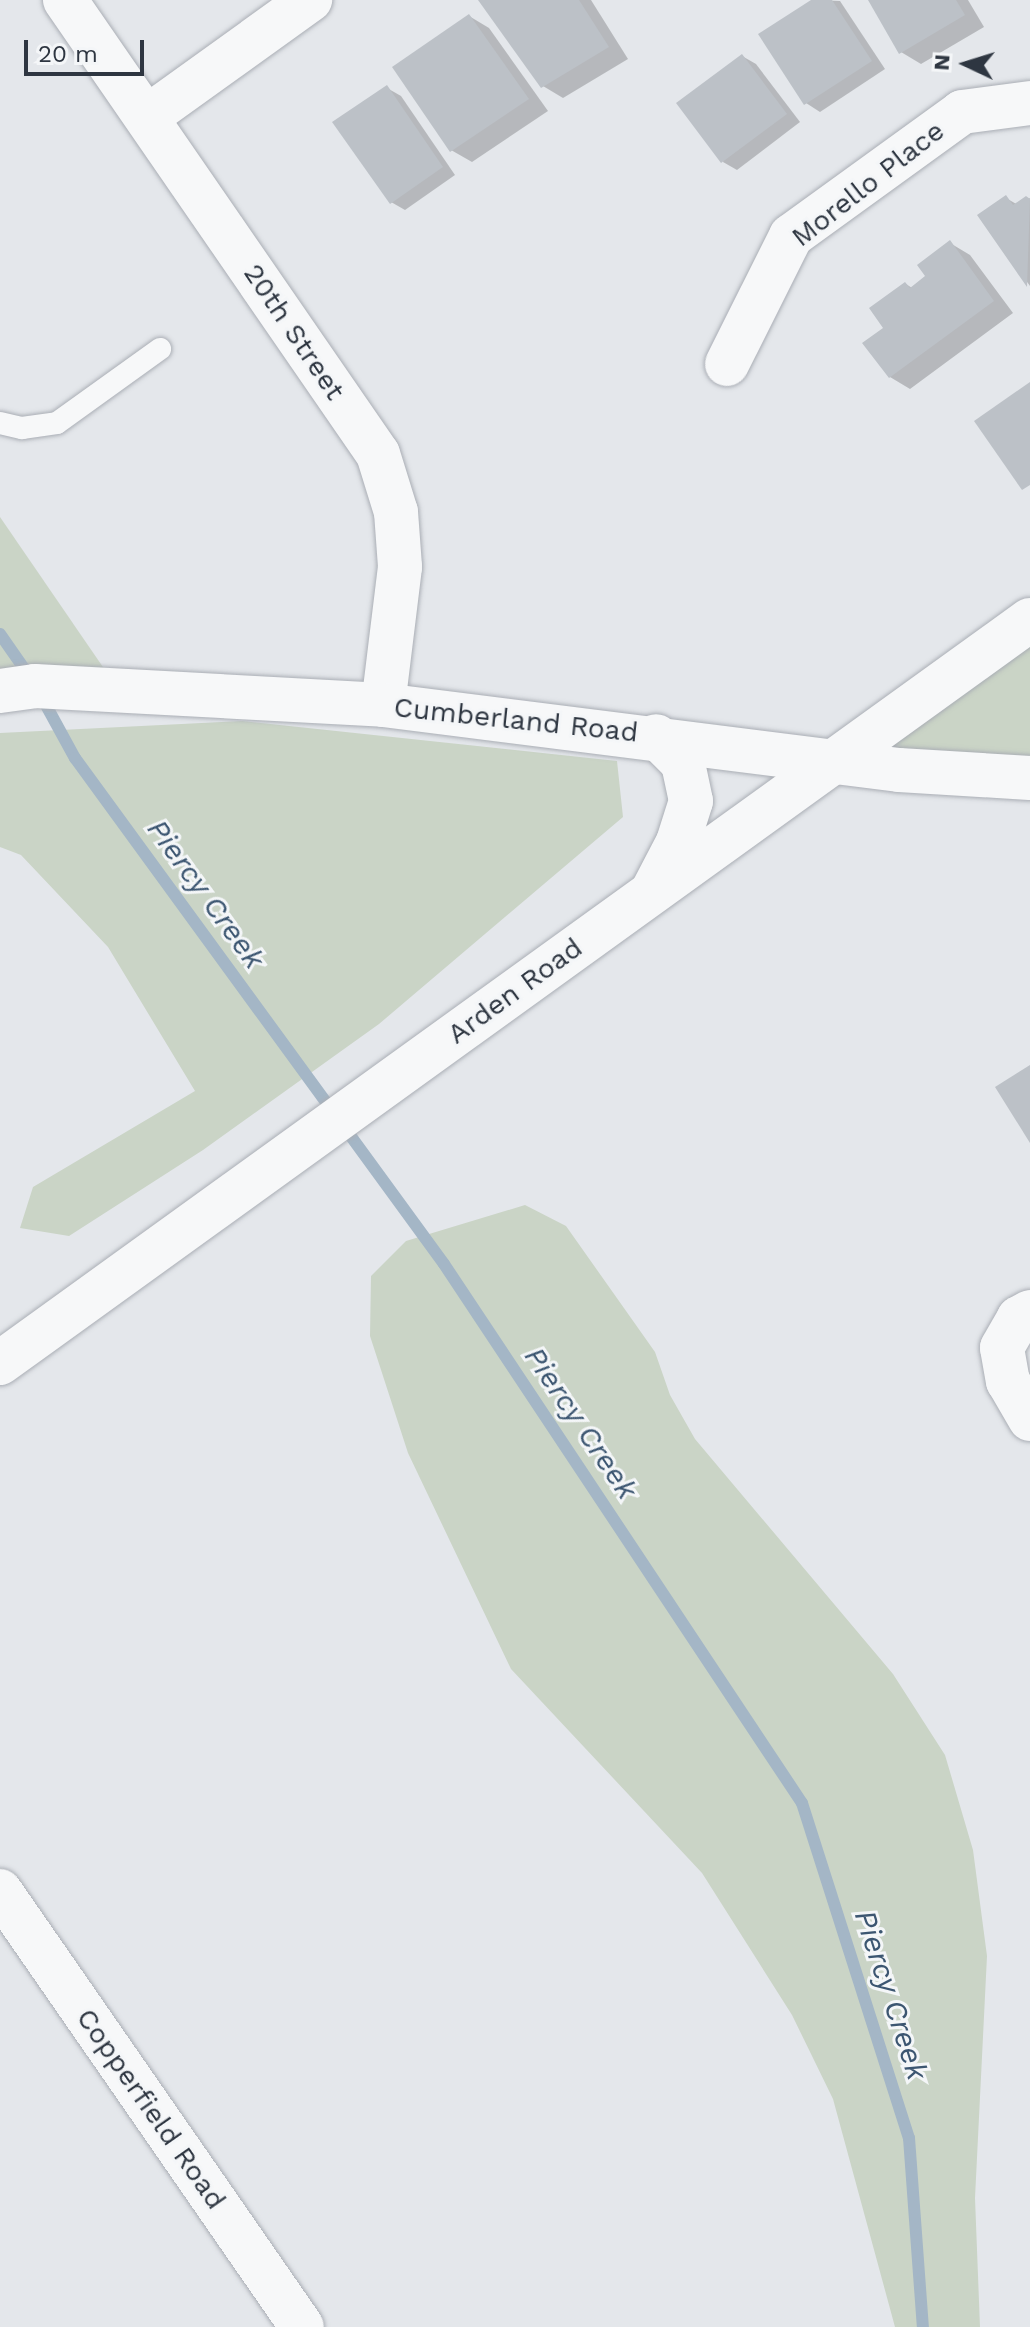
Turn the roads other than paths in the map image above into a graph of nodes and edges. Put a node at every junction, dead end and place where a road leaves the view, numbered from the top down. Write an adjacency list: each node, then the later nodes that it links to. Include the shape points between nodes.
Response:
1 (65, 0): 4 (street, 20th Street)
2 (310, 0): 4 (street)
3 (1030, 103): 6 (street, Morello Place, via 962,112 791,236)
4 (147, 117): 10 (street, 20th Street, via 378,454 396,512 400,567)
5 (160, 349): 7 (lane, via 57,423 22,428)
6 (727, 364)
7 (0, 423)
8 (1030, 620): 12 (street, Arden Road)
9 (0, 691): 10 (street, Cumberland Road, via 35,686)
10 (383, 705): 11 (street, Cumberland Road)
11 (656, 736): 12 (street, Cumberland Road); 14 (street, via 683,763 691,801 678,842)
12 (834, 760): 13 (street, Cumberland Road); 14 (street, Arden Road)
13 (1030, 778)
14 (652, 892): 16 (street, Arden Road)
15 (1030, 1312): 17 (street, via 1019,1318 1002,1348 1008,1381)
16 (0, 1363)
17 (1030, 1419)
18 (0, 1891): 19 (street, Copperfield Road)
19 (302, 2327)

